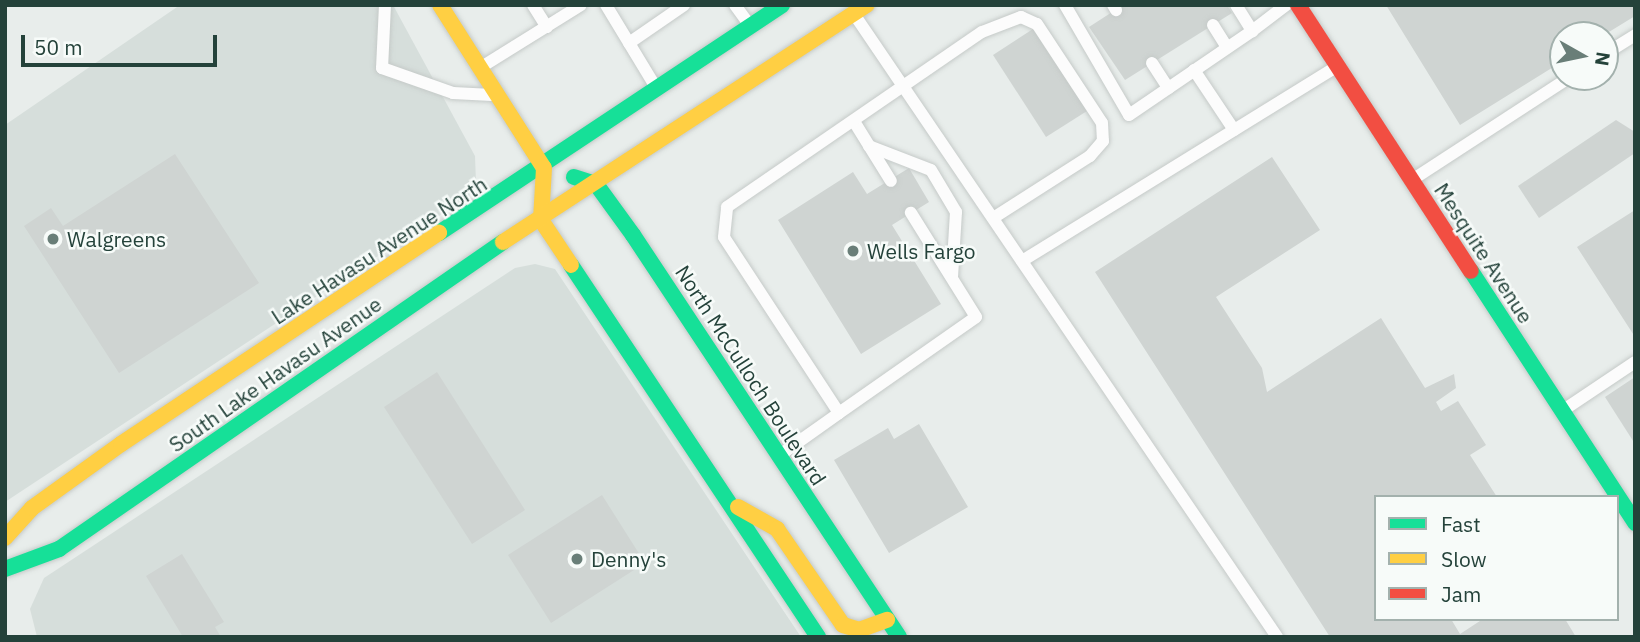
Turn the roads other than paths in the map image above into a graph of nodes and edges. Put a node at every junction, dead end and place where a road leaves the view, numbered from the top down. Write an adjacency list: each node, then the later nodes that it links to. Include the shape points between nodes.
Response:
1 (385, 5): 31 (lane, via 382,68 453,93)
2 (440, 5): 25 (main road)
3 (533, 5): 17 (lane)
4 (581, 5): 17 (lane)
5 (606, 5): 20 (lane)
6 (684, 5): 20 (lane)
7 (736, 5): 16 (lane)
8 (782, 5): 16 (main road, Lake Havasu Avenue North)
9 (1065, 5): 28 (lane, via 1129,115)
10 (1236, 5): 18 (lane)
11 (1286, 5): 18 (lane)
12 (1324, 5): 14 (lane)
13 (860, 9): 27 (lane); 38 (main road)
14 (1302, 11): 24 (main road, Mesquite Avenue)
15 (1213, 25): 22 (lane)
16 (751, 26): 29 (main road, Lake Havasu Avenue North)
17 (547, 27): 25 (lane)
18 (1252, 31): 22 (lane)
19 (1635, 35): 21 (lane)
20 (629, 43): 29 (lane)
21 (1619, 45)
22 (1227, 47): 26 (lane)
23 (1152, 63): 28 (lane)
24 (1338, 66): 33 (lane); 36 (main road, Mesquite Avenue)
25 (480, 69): 31 (main road)
26 (1194, 70): 28 (lane); 33 (lane)
27 (908, 88): 32 (lane); 40 (lane); 40 (lane, via 982,32 1021,17 1037,24 1052,46 1102,123 1103,141 1090,156)
28 (1168, 88)
29 (659, 91): 35 (main road, Lake Havasu Avenue North)
30 (1549, 91): 36 (lane)
31 (496, 94): 35 (main road)
32 (855, 123): 34 (lane); 46 (lane, via 727,207 724,237)
33 (1234, 130): 42 (lane)
34 (870, 146): 37 (lane); 43 (lane, via 931,170 956,212)
35 (544, 169): 38 (main road); 41 (main road); 52 (main road, Lake Havasu Avenue North, via 121,443 32,508)
36 (1412, 180): 45 (main road, Mesquite Avenue)
37 (891, 181)
38 (596, 184): 41 (main road, South Lake Havasu Avenue); 47 (main road, North McCulloch Boulevard)
39 (911, 213): 43 (lane)
40 (993, 218): 42 (lane)
41 (541, 220): 50 (main road); 53 (main road, South Lake Havasu Avenue, via 59,550)
42 (1023, 261): 57 (lane)
43 (952, 278): 46 (lane, via 976,317)
44 (1635, 362): 45 (lane)
45 (1562, 411): 48 (main road, Mesquite Avenue)
46 (839, 413): 47 (lane)
47 (779, 456): 54 (main road, North McCulloch Boulevard)
48 (1617, 495)
49 (1619, 498): 51 (main road, Mesquite Avenue)
50 (729, 502): 54 (main road, via 776,529 843,625 859,630); 55 (main road)
51 (1635, 523)
52 (5, 537)
53 (5, 569)
54 (887, 620): 56 (main road, North McCulloch Boulevard)
55 (818, 637)
56 (899, 637)
57 (1277, 637)

